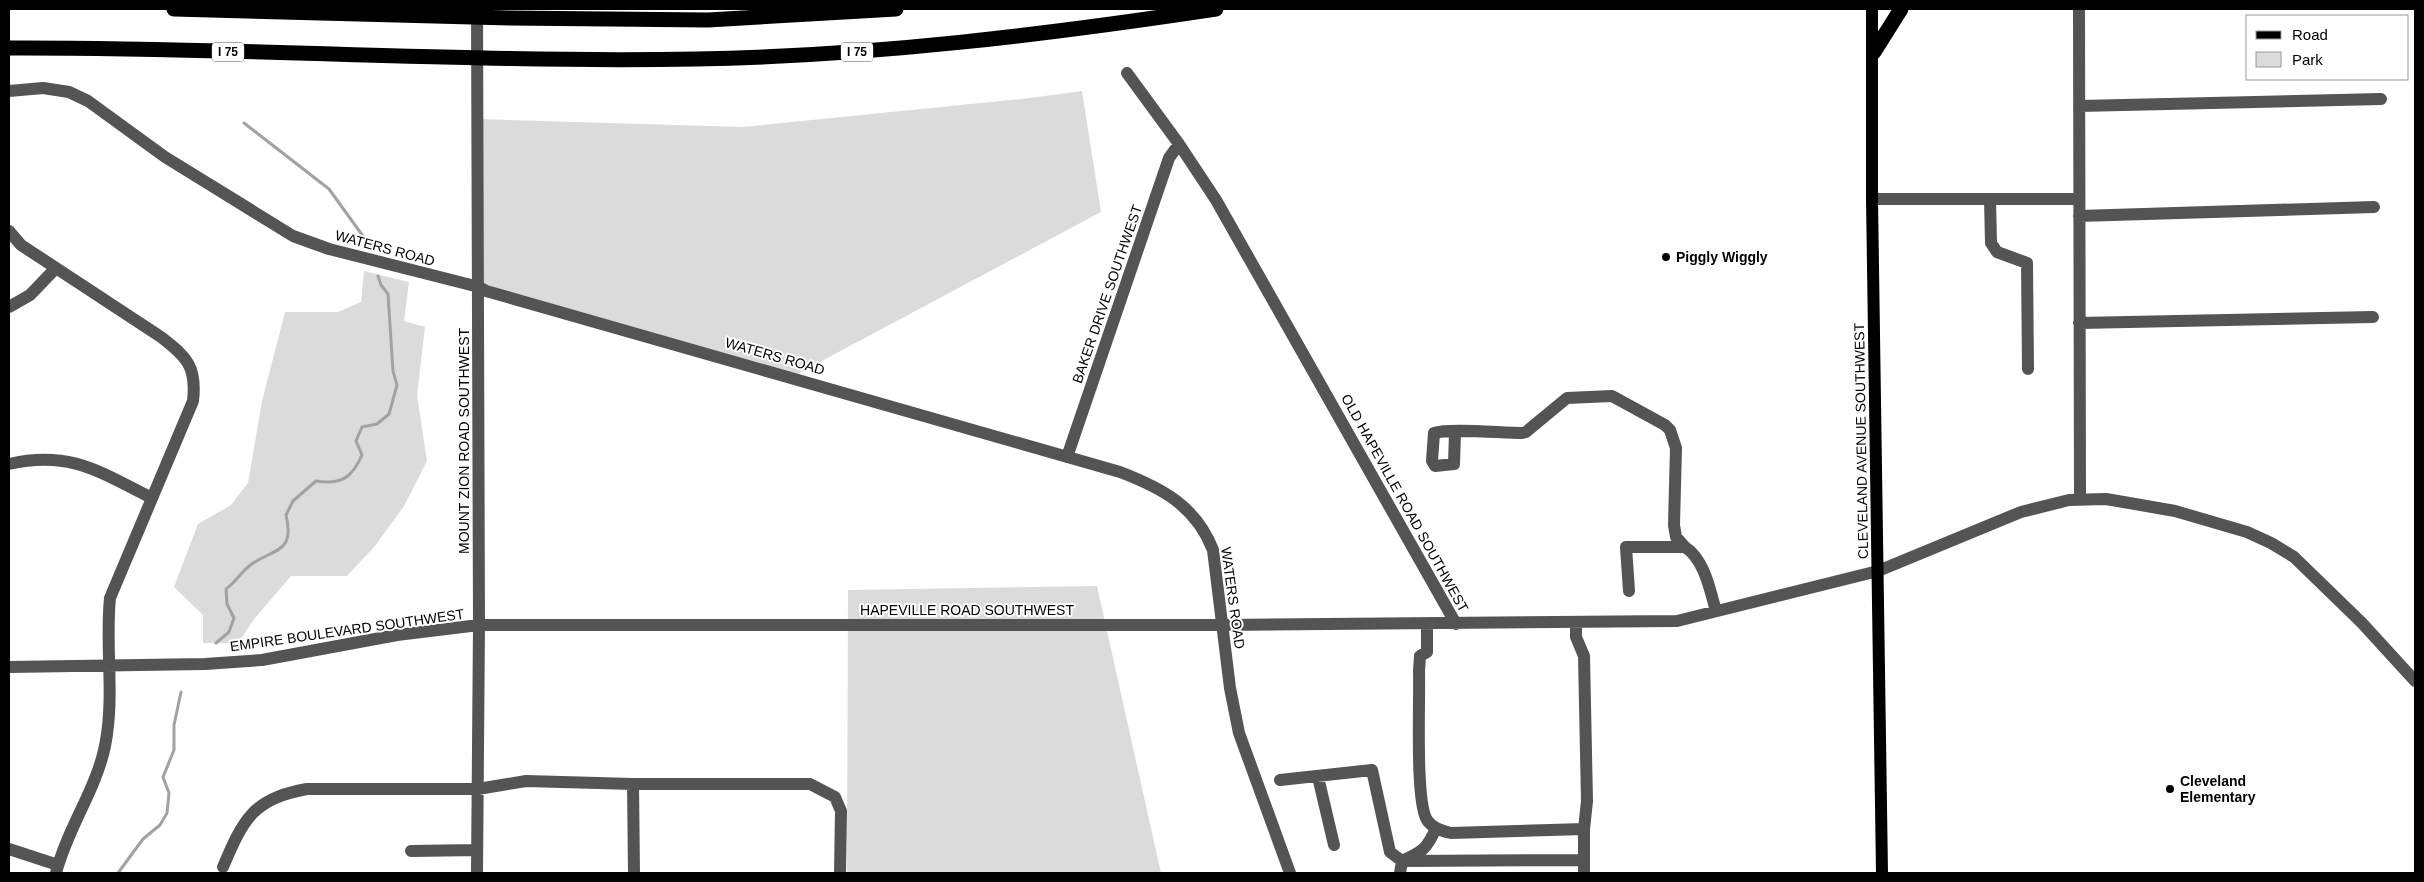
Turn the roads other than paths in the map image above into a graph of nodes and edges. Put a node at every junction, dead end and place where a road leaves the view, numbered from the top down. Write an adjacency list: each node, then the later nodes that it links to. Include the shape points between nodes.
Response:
1 (174, 9): 3 (highway, via 708,20)
2 (477, 9): 22 (street, MOUNT ZION ROAD SOUTHWEST)
3 (896, 9)
4 (1216, 9): 8 (highway, I 75, via 987,41 841,54 696,59)
5 (1872, 9): 9 (main road, CLEVELAND AVENUE SOUTHWEST)
6 (1901, 9): 9 (highway)
7 (2079, 9): 13 (street)
8 (9, 48)
9 (1874, 52): 15 (main road, CLEVELAND AVENUE SOUTHWEST)
10 (1127, 73): 14 (street, OLD HAPEVILLE ROAD SOUTHWEST)
11 (9, 91): 22 (street, WATERS ROAD, via 43,88 70,92 88,101 165,157 293,236 329,249)
12 (2381, 99): 13 (street)
13 (2079, 106): 17 (street)
14 (1179, 144): 28 (street, BAKER DRIVE SOUTHWEST, via 1169,158); 38 (street, OLD HAPEVILLE ROAD SOUTHWEST, via 1249,257)
15 (1872, 199): 16 (street); 33 (main road, CLEVELAND AVENUE SOUTHWEST)
16 (1990, 199): 17 (street); 26 (street, via 1990,243 1998,252 2027,263)
17 (2079, 199): 19 (street)
18 (2374, 208): 19 (street)
19 (2079, 216): 25 (street)
20 (9, 231): 21 (street, via 21,245)
21 (55, 268): 23 (street, via 30,295); 30 (street, via 161,337 181,352 191,367 195,383 194,401)
22 (479, 287): 28 (street, WATERS ROAD); 39 (street, MOUNT ZION ROAD SOUTHWEST)
23 (9, 307)
24 (2373, 317): 25 (street)
25 (2080, 323): 31 (street)
26 (2028, 370)
27 (1455, 432): 32 (street, via 1522,434 1567,398 1612,396 1622,400 1665,424 1674,439 1674,524 1676,537)
28 (1067, 457): 40 (street, WATERS ROAD, via 1144,481 1172,497 1195,516 1213,550)
29 (9, 464): 30 (street, via 44,458 66,460 86,466)
30 (152, 498): 41 (street, via 110,598)
31 (2080, 499): 33 (street, OLD HAPEVILLE ROAD SOUTHWEST, via 2021,512); 43 (street, OLD HAPEVILLE ROAD SOUTHWEST, via 2106,499 2175,511 2247,532 2271,543 2294,557 2362,623)
32 (1685, 547): 34 (street, via 1626,547); 35 (street, via 1706,577)
33 (1878, 571): 35 (street, OLD HAPEVILLE ROAD SOUTHWEST); 63 (main road, CLEVELAND AVENUE SOUTHWEST)
34 (1629, 591)
35 (1716, 612): 36 (street, OLD HAPEVILLE ROAD SOUTHWEST, via 1676,621)
36 (1576, 622): 38 (street, OLD HAPEVILLE ROAD SOUTHWEST); 49 (street, via 1576,638 1584,656 1587,802)
37 (1427, 624): 38 (street, HAPEVILLE ROAD SOUTHWEST); 40 (street, HAPEVILLE ROAD SOUTHWEST); 48 (street, via 1427,652 1420,656 1419,671 1421,800 1428,821)
38 (1456, 624)
39 (479, 625): 40 (street, HAPEVILLE ROAD SOUTHWEST); 41 (street, EMPIRE BOULEVARD SOUTHWEST, via 397,635 262,660); 47 (street, MOUNT ZION ROAD SOUTHWEST)
40 (1223, 625): 61 (street, WATERS ROAD, via 1239,733)
41 (111, 666): 42 (street, EMPIRE BOULEVARD SOUTHWEST); 57 (street, via 110,717 104,748)
42 (9, 667)
43 (2415, 681)
44 (1318, 777): 45 (street); 50 (street); 56 (street, via 1372,770 1390,852)
45 (1280, 780)
46 (633, 784): 47 (street, via 526,781); 59 (street); 60 (street, via 810,784 820,787 836,797 841,811)
47 (478, 789): 52 (street, MOUNT ZION ROAD SOUTHWEST); 55 (street, via 308,789 285,793 265,803 248,818)
48 (1436, 828): 49 (street, via 1450,833); 56 (street, via 1430,844)
49 (1584, 829): 54 (street)
50 (1334, 845)
51 (9, 849): 57 (street)
52 (477, 850): 53 (street); 58 (street, MOUNT ZION ROAD SOUTHWEST)
53 (411, 851)
54 (1584, 860): 56 (street); 62 (street)
55 (223, 867)
56 (1401, 867)
57 (57, 869)
58 (477, 873)
59 (634, 873)
60 (840, 873)
61 (1290, 873)
62 (1584, 873)
63 (1882, 873)

